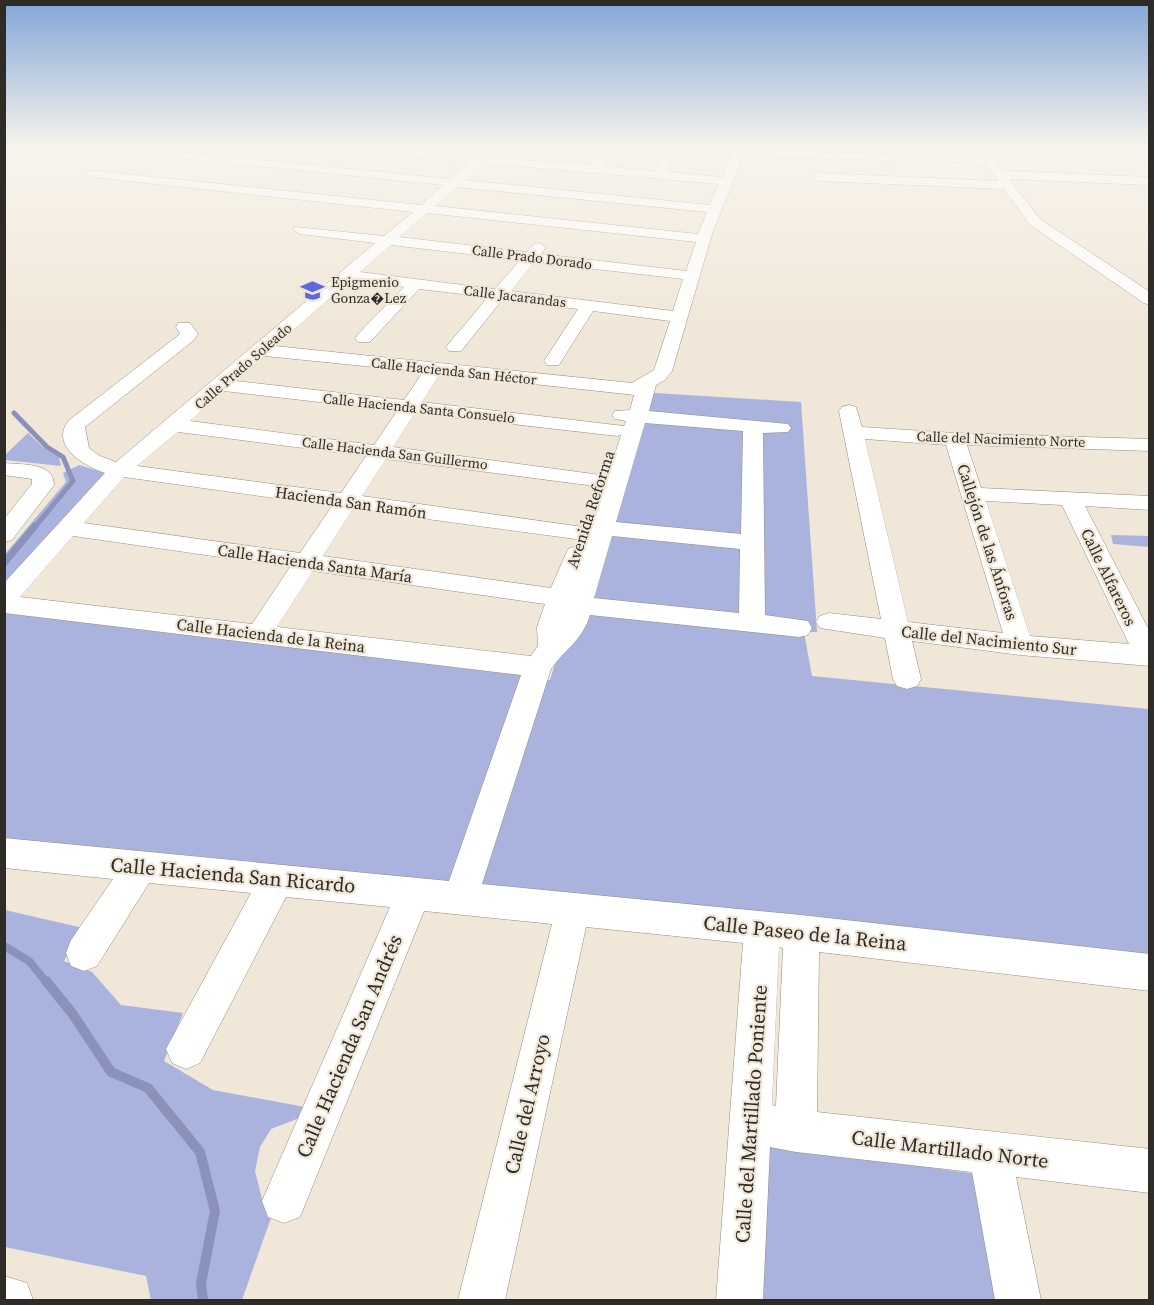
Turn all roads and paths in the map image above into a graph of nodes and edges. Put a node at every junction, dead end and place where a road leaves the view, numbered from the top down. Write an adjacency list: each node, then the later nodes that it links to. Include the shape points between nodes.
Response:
1 (416, 208): 5 (street)
2 (573, 208): 7 (street)
3 (705, 208): 6 (street)
4 (1025, 208): 16 (street, via 1035,222)
5 (426, 209): 7 (street); 10 (street, Calle Prado Soleado)
6 (715, 209): 9 (street, Avenida Reforma)
7 (560, 224): 9 (street); 11 (street)
8 (300, 230): 10 (street, Calle Prado Dorado)
9 (704, 239): 13 (street, Avenida Reforma)
10 (389, 241): 11 (street, Calle Prado Dorado); 12 (street, Calle Prado Soleado)
11 (531, 257): 13 (street, Calle Prado Dorado); 15 (street)
12 (349, 275): 14 (street, Calle Jacarandas); 22 (street, Calle Prado Soleado)
13 (693, 276): 18 (street, Avenida Reforma)
14 (416, 284): 15 (street, Calle Jacarandas); 20 (street)
15 (500, 294): 17 (street, Calle Jacarandas); 21 (street)
16 (1149, 300)
17 (589, 305): 18 (street, Calle Jacarandas); 23 (street)
18 (680, 316): 26 (street, Avenida Reforma, via 663,371)
19 (184, 327): 36 (street, Hacienda San Ramón, via 188,336 75,425 76,447 85,457)
20 (364, 338)
21 (455, 347)
22 (261, 350): 24 (street, Calle Hacienda San Héctor); 25 (street, Calle Prado Soleado)
23 (554, 361)
24 (435, 368): 26 (street, Calle Hacienda San Héctor); 27 (street)
25 (221, 385): 27 (street, Calle Hacienda Santa Consuelo); 29 (street, Calle Prado Soleado)
26 (642, 387): 28 (street, Avenida Reforma)
27 (410, 407): 28 (street, Calle Hacienda Santa Consuelo); 34 (street)
28 (626, 420): 30 (street, Calle Hacienda Santa Consuelo); 37 (street, Avenida Reforma)
29 (174, 425): 34 (street, Calle Hacienda San Guillermo); 36 (street, Calle Prado Soleado)
30 (753, 426): 31 (street, Calle Hacienda Santa Consuelo); 45 (street)
31 (781, 428)
32 (955, 439): 33 (street, Calle del Nacimiento Norte); 38 (street, Callejón de las Ánforas); 53 (street, Calle del Nacimiento Norte, via 851,422)
33 (1149, 445)
34 (381, 450): 37 (street, Calle Hacienda San Guillermo); 40 (street)
35 (4, 469): 44 (street, via 43,476 43,485)
36 (119, 470): 40 (street, Hacienda San Ramón); 42 (street, Calle Prado Soleado)
37 (606, 482): 43 (street, Avenida Reforma)
38 (972, 494): 39 (street); 55 (street, Callejón de las Ánforas)
39 (1070, 499): 41 (street); 56 (street, Calle Alfareros)
40 (346, 502): 43 (street, Hacienda San Ramón); 46 (street)
41 (1149, 503)
42 (69, 528): 46 (street, Calle Hacienda Santa María); 47 (street, Calle Prado Soleado)
43 (592, 531): 45 (street, Hacienda San Ramón); 48 (street, Avenida Reforma)
44 (6, 532)
45 (752, 543): 51 (street)
46 (307, 562): 48 (street, Calle Hacienda Santa María); 54 (street)
47 (4, 599)
48 (570, 602): 51 (street, Calle Hacienda Santa María); 57 (street, Avenida Reforma, via 572,630)
49 (4, 604): 54 (street, Calle Hacienda de la Reina)
50 (829, 622): 53 (street, Calle del Nacimiento Sur)
51 (752, 623): 52 (street, Calle Hacienda Santa María)
52 (799, 628)
53 (896, 630): 55 (street, Calle del Nacimiento Sur); 58 (street)
54 (259, 634): 57 (street, Calle Hacienda de la Reina)
55 (1020, 645): 56 (street, Calle del Nacimiento Sur)
56 (1149, 656)
57 (545, 657): 63 (street, Avenida Reforma)
58 (907, 679)
59 (4, 854): 60 (street, Calle Hacienda San Ricardo)
60 (141, 866): 61 (street, Calle Hacienda San Ricardo); 67 (street)
61 (277, 879): 62 (street, Calle Hacienda San Ricardo); 69 (street)
62 (414, 892): 63 (street, Calle Hacienda San Ricardo); 74 (street, Calle Hacienda San Andrés)
63 (461, 897): 64 (street, Calle Paseo de la Reina)
64 (573, 909): 65 (street, Calle Paseo de la Reina); 77 (street, Calle del Arroyo)
65 (762, 928): 66 (street, Calle Paseo de la Reina); 70 (street, Calle del Martillado Poniente)
66 (801, 932): 68 (street, Calle Paseo de la Reina); 71 (street)
67 (84, 953)
68 (1149, 973)
69 (186, 1049)
70 (751, 1122): 71 (street, Calle Martillado Norte); 78 (street, Calle del Martillado Poniente)
71 (796, 1131): 72 (street, Calle Martillado Norte)
72 (990, 1154): 73 (street, Calle Martillado Norte); 79 (street)
73 (1149, 1171)
74 (284, 1201)
75 (4, 1299): 76 (street)
76 (10, 1300)
77 (481, 1300)
78 (739, 1300)
79 (1018, 1300)

